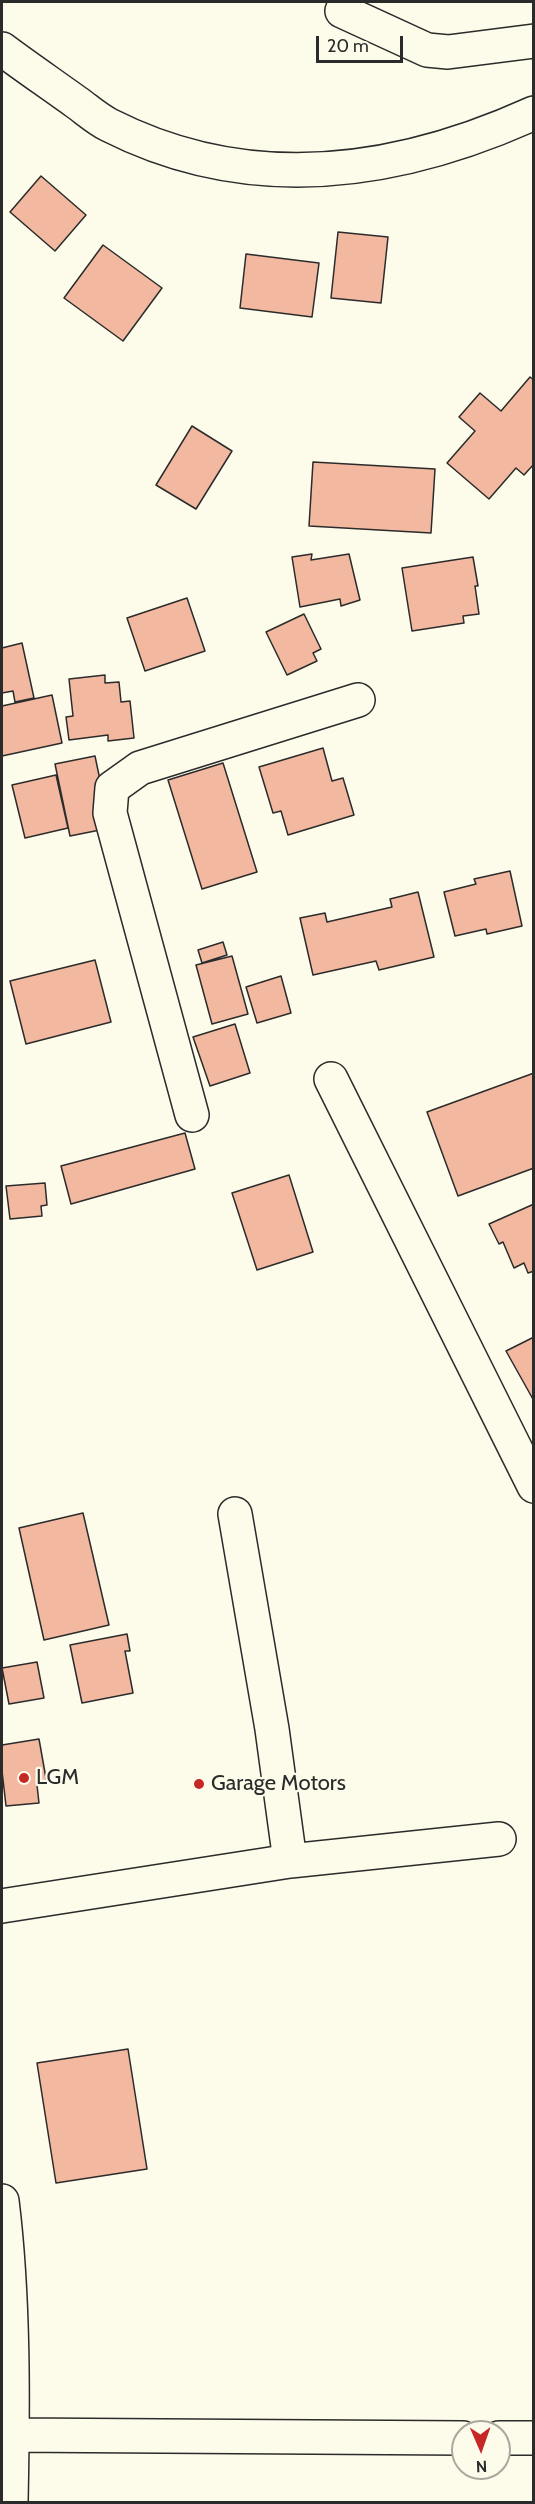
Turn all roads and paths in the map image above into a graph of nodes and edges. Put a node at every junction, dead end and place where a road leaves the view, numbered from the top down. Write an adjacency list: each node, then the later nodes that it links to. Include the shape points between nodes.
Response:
1 (342, 11): 2 (street, via 427,50 448,52)
2 (534, 41)
3 (2, 49): 4 (street, via 108,124 182,156 248,168 345,169 497,130)
4 (534, 113)
5 (358, 700): 7 (street, via 140,768 112,788 110,813)
6 (331, 1079): 8 (street)
7 (192, 1115)
8 (534, 1486)
9 (235, 1514): 11 (street)
10 (499, 1839): 11 (street)
11 (291, 1861): 12 (street)
12 (2, 1906)
13 (2, 2201): 14 (street)
14 (12, 2435): 15 (street); 18 (street)
15 (451, 2438)
16 (511, 2438): 17 (street)
17 (534, 2438)
18 (11, 2502)

